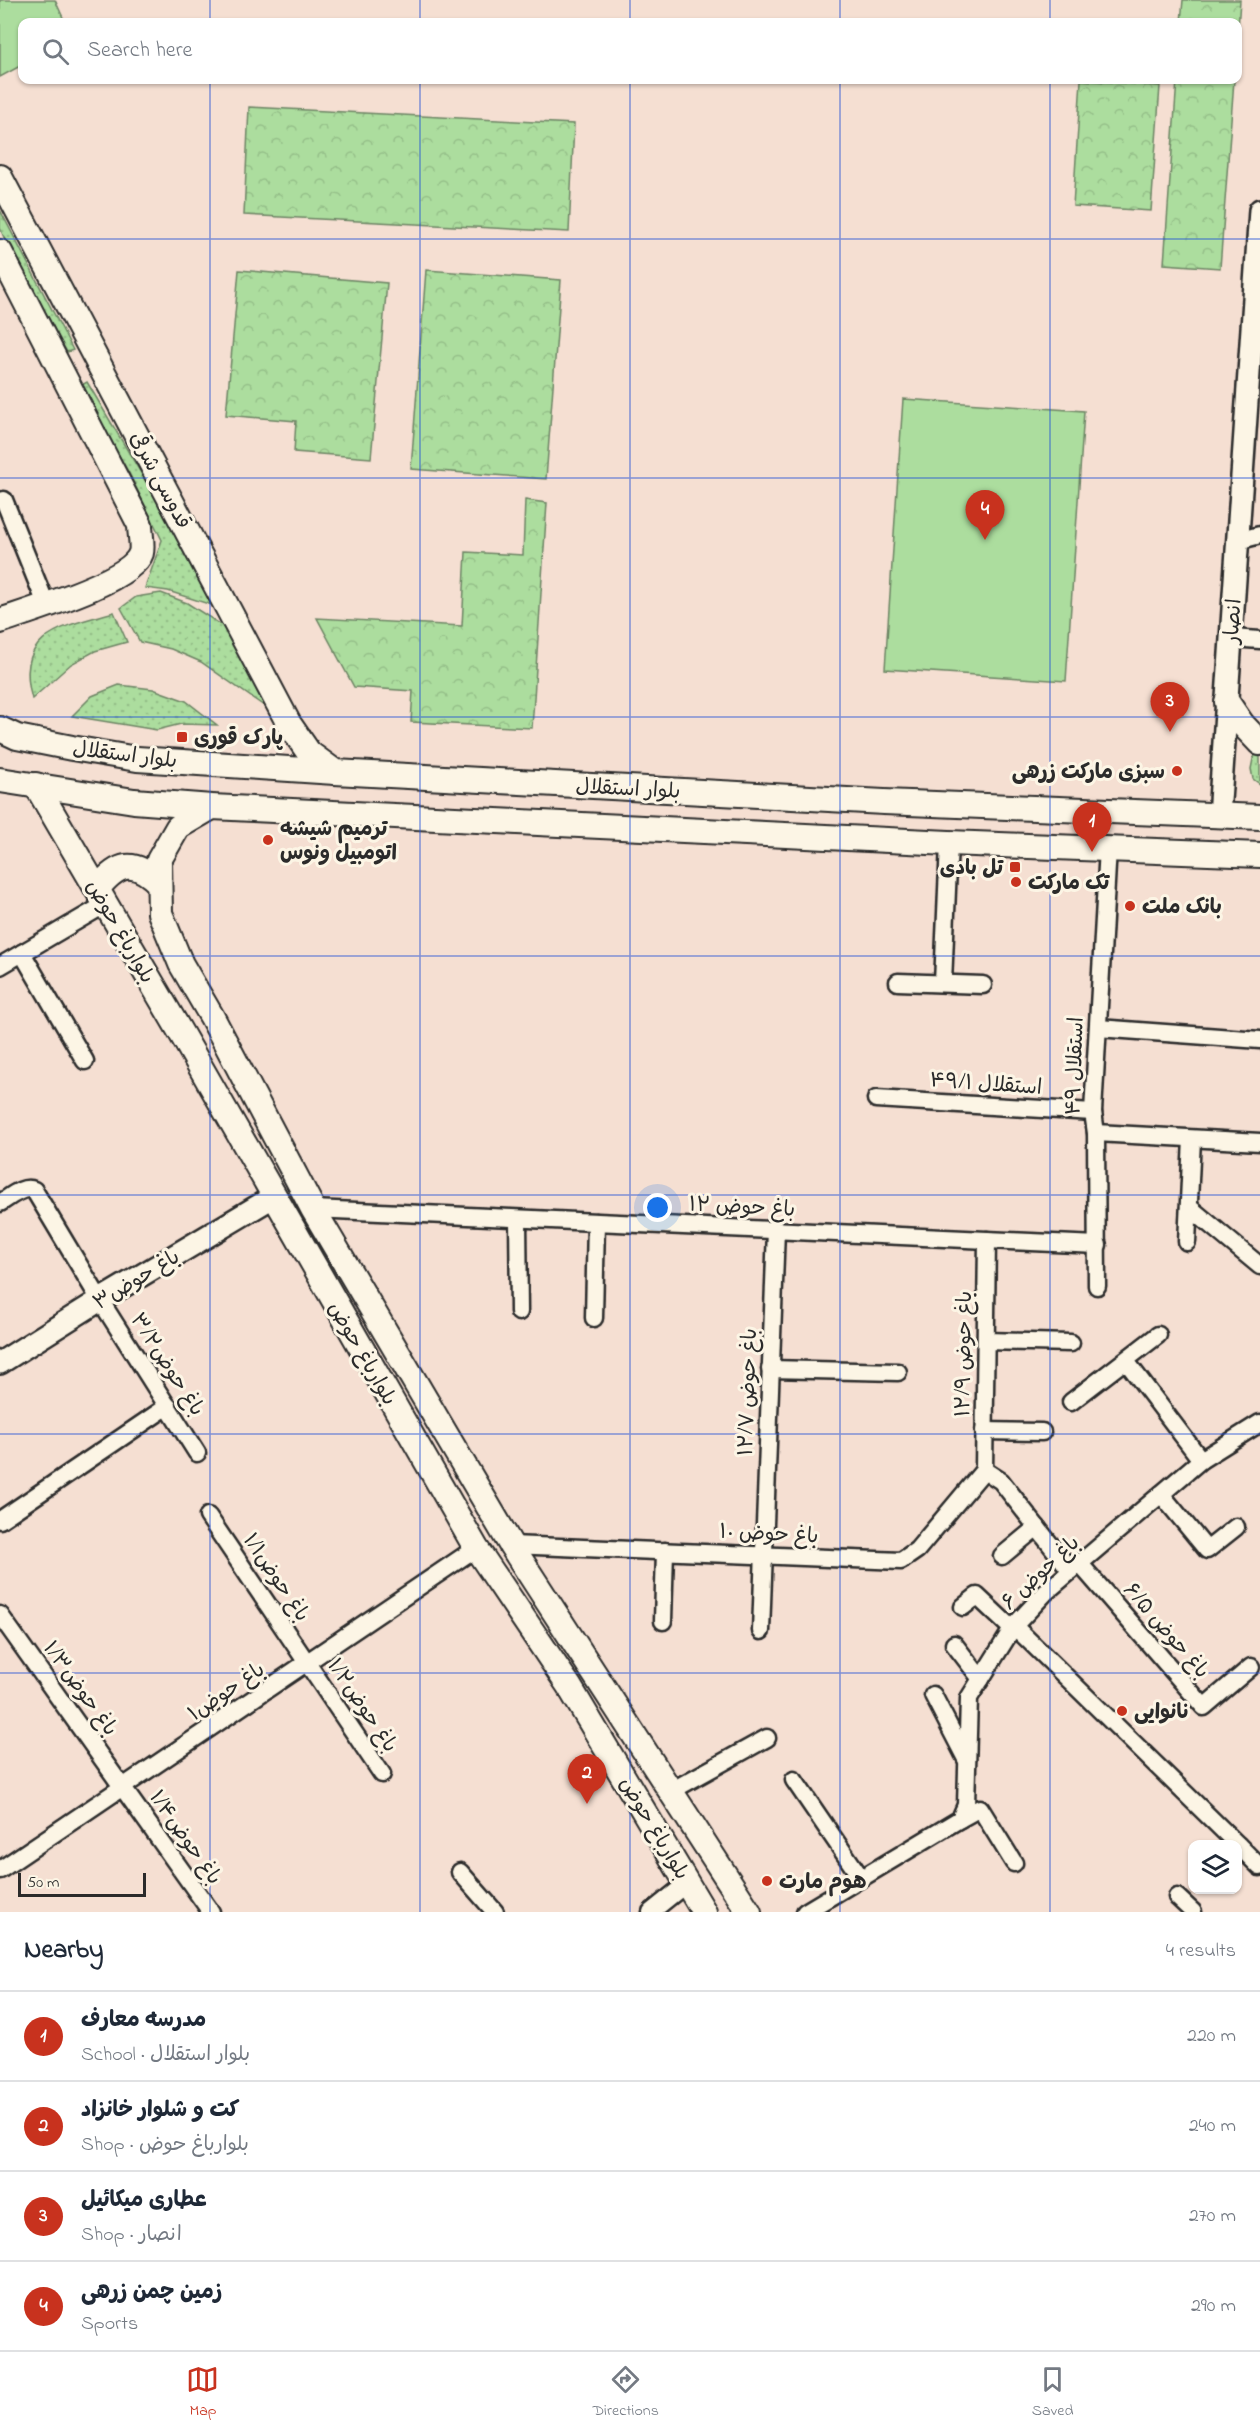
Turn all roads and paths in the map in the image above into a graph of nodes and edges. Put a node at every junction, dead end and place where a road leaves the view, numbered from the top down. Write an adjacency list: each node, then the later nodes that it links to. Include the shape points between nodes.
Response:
1 (0, 177): 4 (main road, قدوسی شرقی)
2 (1260, 210): 8 (street, انصار)
3 (0, 252): 5 (main road, قدوسی شرقی)
4 (104, 370): 5 (main road); 16 (main road, قدوسی شرقی, via 298,738 309,753)
5 (66, 385): 9 (main road, قدوسی شرقی, via 140,525 141,553 113,579)
6 (4, 500): 9 (street)
7 (1260, 535): 8 (street)
8 (1237, 541): 11 (street, انصار)
9 (46, 604): 10 (main road, قدوسی شرقی)
10 (0, 621)
11 (1231, 638): 12 (street); 13 (street, انصار)
12 (1260, 640)
13 (1227, 702): 15 (main road); 21 (street, انصار)
14 (0, 729): 16 (main road, بلوار استقلال, via 28,739 137,759)
15 (1260, 743)
16 (335, 772): 19 (main road, بلوار استقلال)
17 (0, 780): 18 (main road, بلوار استقلال)
18 (36, 785): 20 (main road, بلوار استقلال, via 134,801); 28 (main road, بلوارباغ حوض)
19 (884, 802): 21 (main road, بلوار استقلال); 23 (main road)
20 (212, 807): 23 (main road, بلوار استقلال); 27 (main road, بلوارباغ حوض, via 178,827 159,860)
21 (1219, 816): 22 (main road, بلوار استقلال)
22 (1260, 817)
23 (883, 838): 24 (main road, بلوار استقلال)
24 (949, 843): 25 (main road, بلوار استقلال); 32 (street)
25 (1108, 848): 26 (main road, بلوار استقلال); 35 (street, ۴۹ استقلال)
26 (1260, 855)
27 (159, 883): 28 (main road, via 146,870 128,867 110,873); 34 (main road, بلوارباغ حوض, via 160,913 182,964)
28 (101, 897): 29 (street); 36 (main road, بلوارباغ حوض)
29 (22, 953): 30 (street); 38 (street)
30 (0, 966)
31 (898, 982): 32 (street)
32 (943, 982): 33 (street)
33 (983, 985)
34 (212, 1017): 36 (main road); 47 (main road, بلوارباغ حوض)
35 (1098, 1028): 37 (street); 40 (street, ۴۹ استقلال)
36 (181, 1033): 44 (main road, بلوارباغ حوض)
37 (1260, 1040)
38 (86, 1062)
39 (876, 1099): 40 (street, ۴۹/۱ استقلال)
40 (1093, 1112): 41 (street, ۴۹ استقلال)
41 (1096, 1133): 42 (street); 53 (street, ۴۹ استقلال)
42 (1192, 1139): 43 (street); 46 (street)
43 (1260, 1142)
44 (273, 1197): 56 (street, باغ حوض۳); 80 (main road, بلوارباغ حوض)
45 (0, 1203): 56 (street, باغ حوض۳/۲, via 29,1188 34,1190)
46 (1189, 1207): 52 (street); 54 (street)
47 (312, 1209): 48 (street, ۱۲ باغ حوض); 79 (main road, بلوارباغ حوض)
48 (518, 1219): 49 (street, ۱۲ باغ حوض); 57 (street)
49 (596, 1222): 50 (street, ۱۲ باغ حوض); 58 (street)
50 (776, 1230): 51 (street, ۱۲ باغ حوض); 64 (street, ۱۲/۷ باغ حوض)
51 (987, 1240): 53 (street, ۱۲ باغ حوض); 60 (street, ۱۲/۹ باغ حوض)
52 (1187, 1242)
53 (1098, 1245): 55 (street, ۴۹ استقلال)
54 (1260, 1266)
55 (1097, 1287)
56 (100, 1299): 63 (street, باغ حوض۳); 67 (street, باغ حوض۳/۲)
57 (519, 1312)
58 (594, 1318)
59 (1158, 1335): 62 (street)
60 (986, 1341): 61 (street); 69 (street, ۱۲/۹ باغ حوض)
61 (1071, 1342)
62 (1126, 1361): 66 (street); 72 (street)
63 (0, 1363)
64 (770, 1369): 65 (street); 82 (street, ۱۲/۷ باغ حوض)
65 (898, 1372)
66 (1071, 1402)
67 (168, 1406): 71 (street, باغ حوض۳/۲); 76 (street)
68 (1260, 1424): 72 (street, ۶ باغ حوض)
69 (984, 1431): 70 (street); 73 (street, ۱۲/۹ باغ حوض)
70 (1041, 1432)
71 (197, 1453)
72 (1201, 1460): 74 (street, ۶ باغ حوض)
73 (984, 1470): 77 (street, via 1001,1481); 82 (street, ۱۰ باغ حوض, via 917,1550 901,1561)
74 (1161, 1494): 78 (street, via 1207,1550); 84 (street, ۶ باغ حوض)
75 (208, 1516): 92 (street, باغ حوض۱/۱)
76 (0, 1520)
77 (1037, 1527): 83 (street); 84 (street)
78 (1236, 1527)
79 (511, 1545): 81 (street, ۱۰ باغ حوض); 91 (main road, بلوارباغ حوض)
80 (476, 1548): 92 (street, باغ حوض۱); 94 (main road, بلوارباغ حوض)
81 (665, 1551): 82 (street, ۱۰ باغ حوض); 87 (street)
82 (765, 1555): 89 (street, ۱۲/۷ باغ حوض)
83 (1002, 1556)
84 (1075, 1568): 88 (street, ۶ باغ حوض); 93 (street, ۶/۵ باغ حوض, via 1204,1707)
85 (963, 1607): 88 (street, via 977,1596)
86 (0, 1615): 101 (street, باغ حوض۱/۳)
87 (663, 1621)
88 (1013, 1628): 95 (street, ۶ باغ حوض); 104 (street)
89 (761, 1631)
90 (954, 1644): 95 (street)
91 (585, 1656): 94 (main road); 102 (main road, بلوارباغ حوض)
92 (307, 1663): 99 (street, باغ حوض۱/۲); 101 (street, باغ حوض۱)
93 (1251, 1667)
94 (561, 1674): 111 (main road, بلوارباغ حوض)
95 (981, 1679): 98 (street, ۶ باغ حوض, via 969,1698)
96 (933, 1695): 98 (street)
97 (767, 1738): 102 (street)
98 (968, 1762): 103 (street, ۶ باغ حوض, via 966,1805)
99 (382, 1774)
100 (794, 1780): 110 (street)
101 (124, 1787): 108 (street, باغ حوض۱); 113 (street, باغ حوض۱/۴)
102 (671, 1791): 117 (main road, بلوارباغ حوض)
103 (960, 1819): 106 (street, via 980,1808); 110 (street)
104 (1232, 1840)
105 (1242, 1850): 107 (street)
106 (1014, 1863)
107 (1260, 1867)
108 (0, 1870)
109 (460, 1872): 114 (street)
110 (861, 1878): 118 (street)
111 (687, 1883): 115 (street); 116 (main road, بلوارباغ حوض)
112 (1177, 1897): 119 (street)
113 (211, 1912)
114 (495, 1912)
115 (651, 1912)
116 (704, 1912)
117 (749, 1912)
118 (805, 1912)
119 (1193, 1912)

